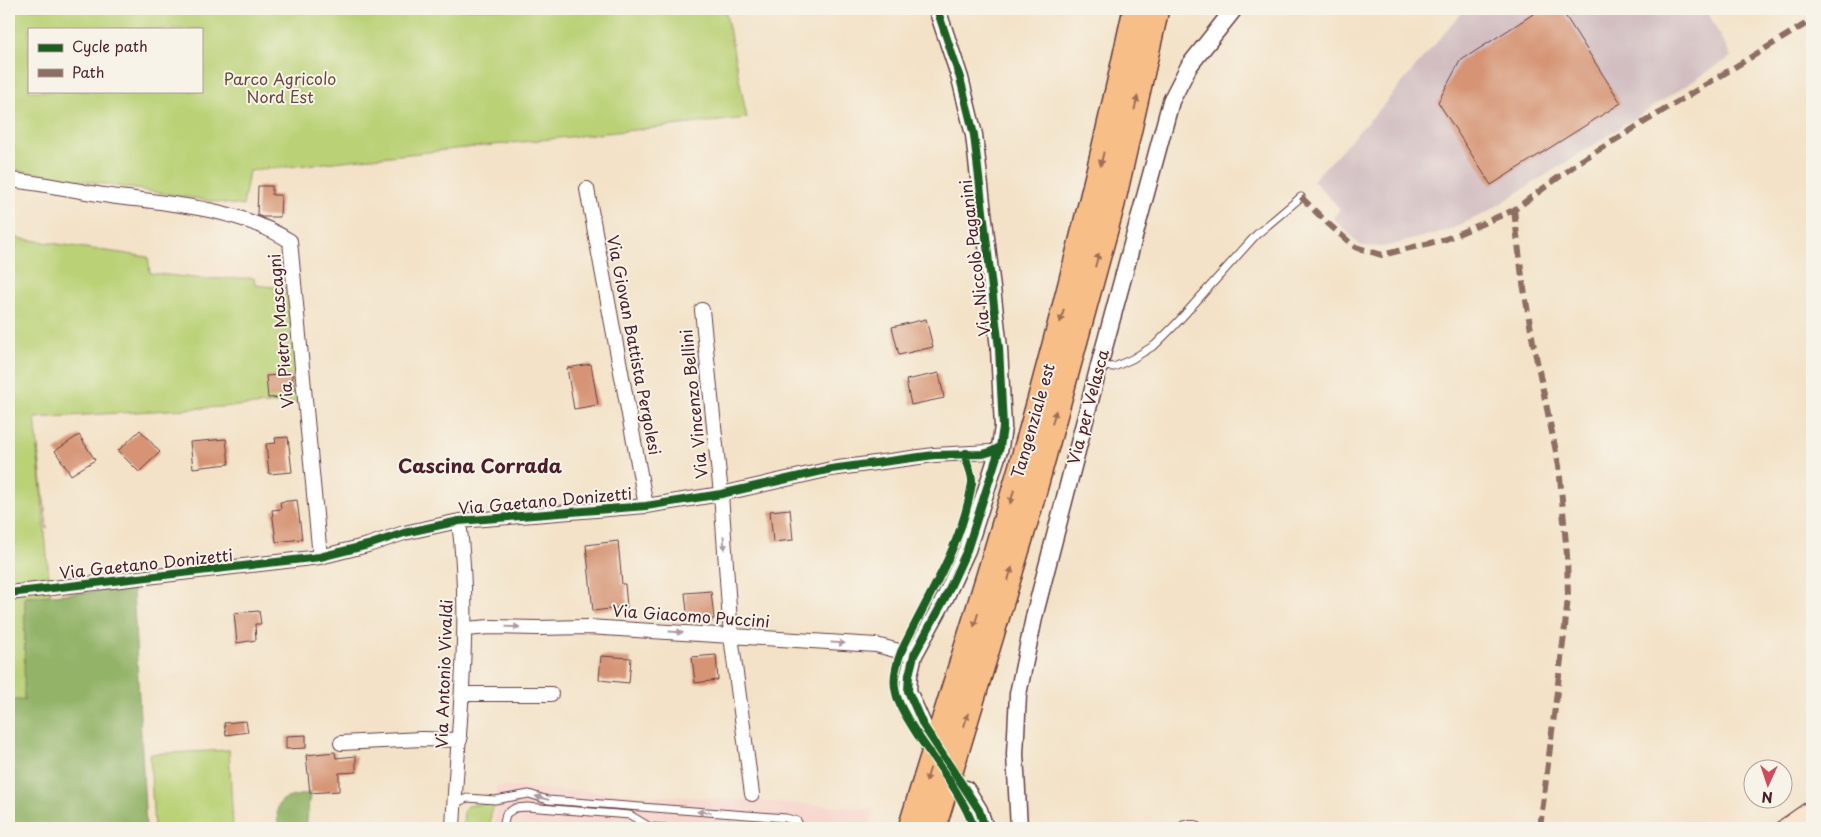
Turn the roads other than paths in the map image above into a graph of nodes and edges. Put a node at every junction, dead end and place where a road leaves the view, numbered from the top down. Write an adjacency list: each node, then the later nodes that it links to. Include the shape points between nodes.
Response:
1 (937, 9): 12 (street, Via Niccolò Paganini, via 960,78 974,135 999,348 1003,427)
2 (1136, 9): 35 (highway, Tangenziale est, one-way to 35, via 1044,387)
3 (1156, 9): 6 (highway, Tangenziale est)
4 (1172, 9): 6 (highway)
5 (1234, 9): 11 (street, Via per Velasca, via 1189,66 1170,101)
6 (1147, 54): 28 (highway, Tangenziale est, one-way to 6, via 1028,512 1112,204)
7 (9, 180): 16 (street, Via Pietro Mascagni, via 198,207 251,223 290,241)
8 (587, 189): 14 (street, Via Giovan Battista Pergolesi)
9 (1301, 197): 11 (lane, via 1256,235 1154,344 1132,360 1114,367)
10 (702, 310): 13 (street, Via Vincenzo Bellini)
11 (1099, 366): 39 (street, Via per Velasca, via 1035,613 1018,694 1015,754)
12 (995, 453): 13 (street, Via Gaetano Donizetti, via 983,450 934,454 831,469); 20 (street, Via Niccolò Paganini, via 967,550)
13 (721, 494): 14 (street, Via Gaetano Donizetti); 19 (street, Via Vincenzo Bellini, one-way to 19)
14 (646, 506): 15 (street, Via Gaetano Donizetti)
15 (459, 521): 16 (street, Via Gaetano Donizetti, via 404,533); 18 (street, Via Antonio Vivaldi, via 464,557)
16 (320, 558): 17 (street, Via Gaetano Donizetti)
17 (9, 593)
18 (465, 629): 19 (street, Via Giacomo Puccini, one-way to 19, via 490,626 588,627); 21 (street, Via Antonio Vivaldi)
19 (731, 636): 20 (street, Via Giacomo Puccini, one-way to 20, via 876,645); 27 (street, Via Vincenzo Bellini)
20 (914, 655): 23 (street, Via Niccolò Paganini, via 908,690)
21 (462, 694): 22 (street); 24 (street, Via Antonio Vivaldi)
22 (551, 694)
23 (923, 725)
24 (460, 740): 25 (street); 29 (street, Via Antonio Vivaldi)
25 (341, 743)
26 (966, 789): 38 (street)
27 (752, 794)
28 (942, 800): 36 (highway, Tangenziale est); 37 (highway)
29 (454, 804): 31 (street, Via Antonio Vivaldi); 34 (lane, one-way to 29, via 796,821 786,818 548,800 529,794 495,800 467,798)
30 (1812, 810): 42 (main road)
31 (453, 828)
32 (504, 828): 33 (lane, via 506,814 515,808 527,807 630,815 650,827)
33 (666, 828)
34 (801, 828)
35 (911, 828)
36 (933, 828)
37 (942, 828)
38 (985, 828)
39 (1019, 828)
40 (1185, 828): 41 (street)
41 (1195, 828)
42 (1786, 828)

